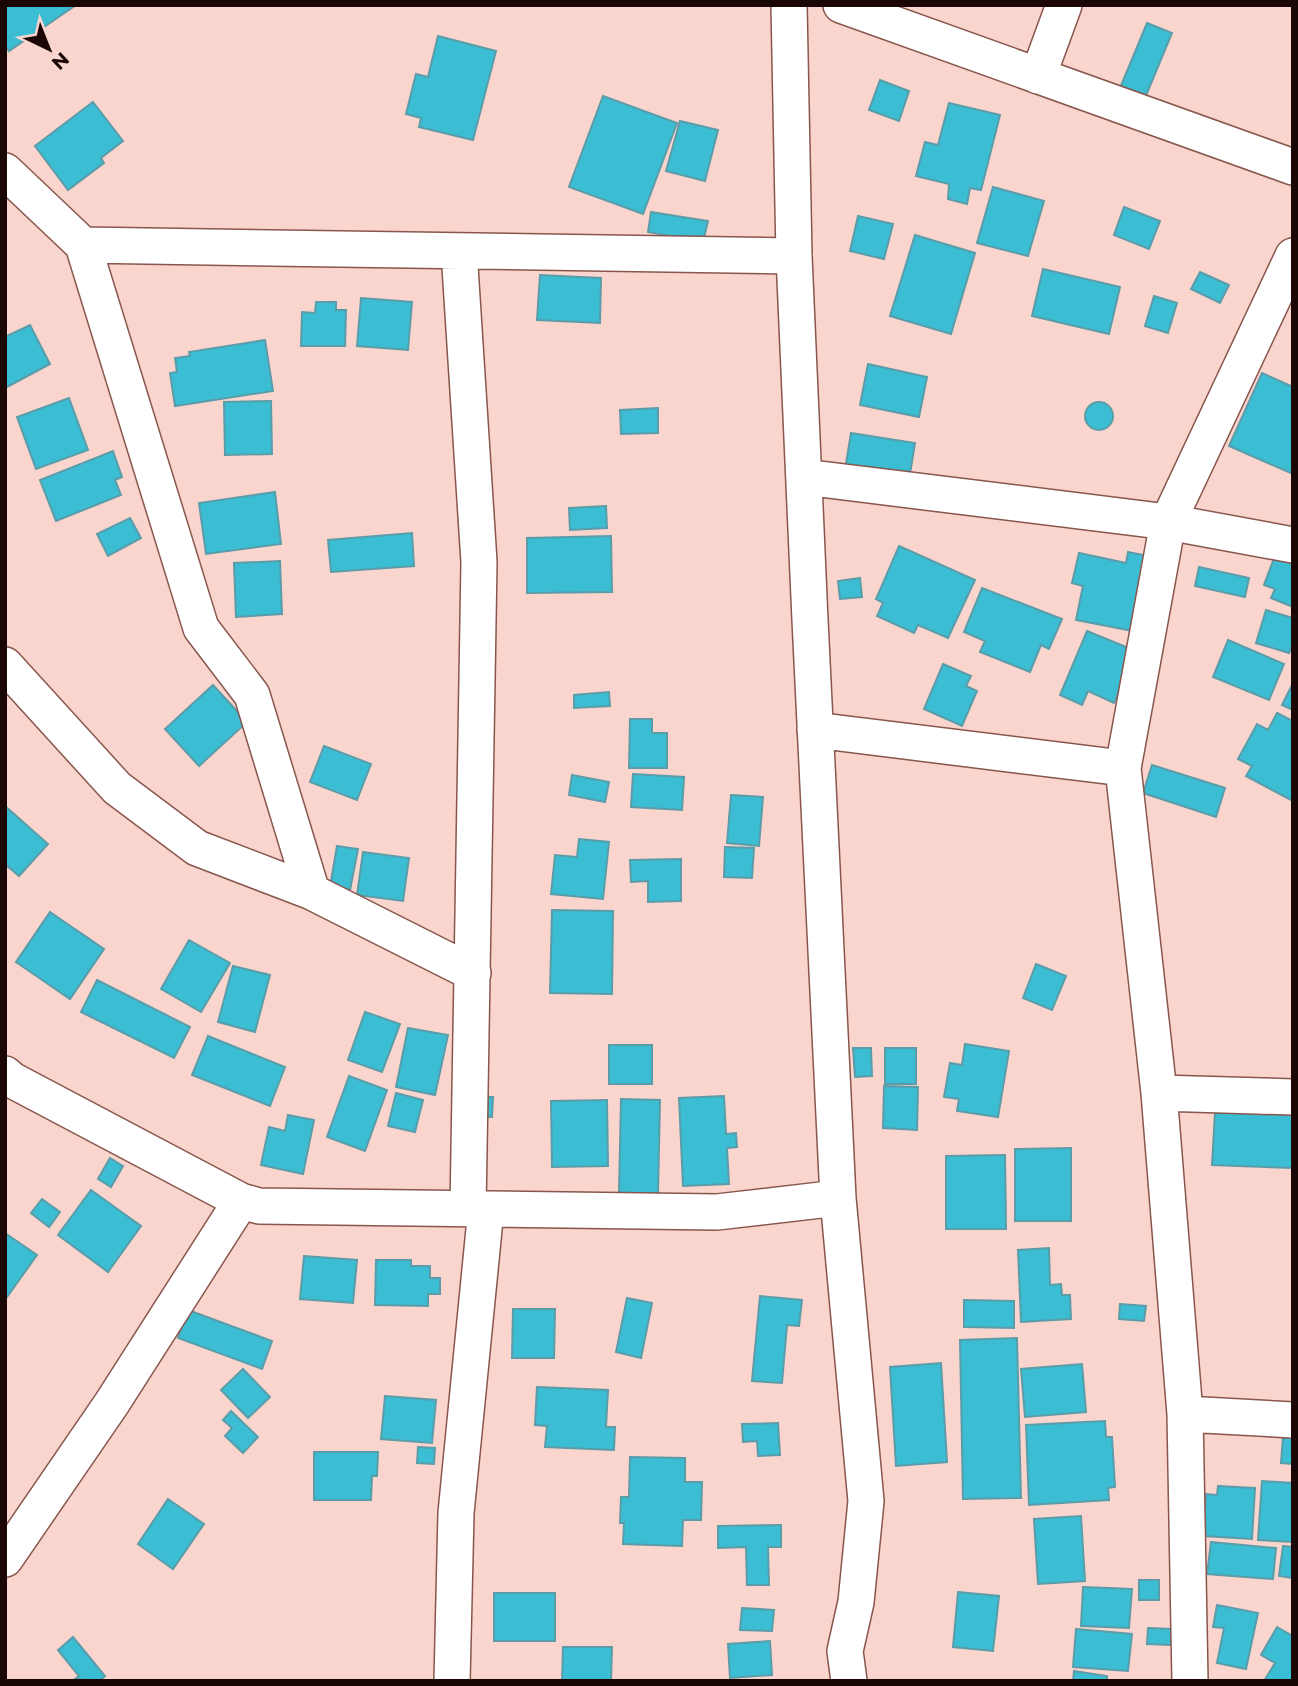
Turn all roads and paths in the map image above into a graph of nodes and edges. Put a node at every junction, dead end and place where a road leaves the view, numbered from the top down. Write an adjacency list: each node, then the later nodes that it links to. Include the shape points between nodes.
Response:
1 (789, 5): 9 (street)
2 (841, 5): 4 (street)
3 (1064, 5): 4 (street)
4 (1038, 76): 5 (street)
5 (1293, 167)
6 (5, 171): 7 (street)
7 (83, 245): 8 (street); 17 (street, via 201,628 252,695)
8 (459, 251): 9 (street); 18 (street, via 479,562)
9 (794, 256): 11 (street)
10 (1293, 256): 12 (street)
11 (804, 477): 12 (street); 15 (street)
12 (1168, 522): 13 (street); 16 (street)
13 (1293, 545)
14 (5, 665): 17 (street, via 117,788 197,848)
15 (815, 730): 16 (street); 22 (street)
16 (1123, 768): 20 (street)
17 (312, 892): 18 (street)
18 (472, 974): 24 (street)
19 (5, 1074): 23 (street)
20 (1158, 1093): 21 (street); 25 (street)
21 (1293, 1097)
22 (838, 1198): 24 (street, via 717,1212); 29 (street, via 866,1501 856,1602 845,1651)
23 (241, 1201): 24 (street, via 259,1206); 27 (street)
24 (477, 1209): 28 (street, via 456,1513)
25 (1185, 1414): 26 (street); 30 (street)
26 (1293, 1420)
27 (5, 1559)
28 (452, 1681)
29 (849, 1681)
30 (1189, 1681)

